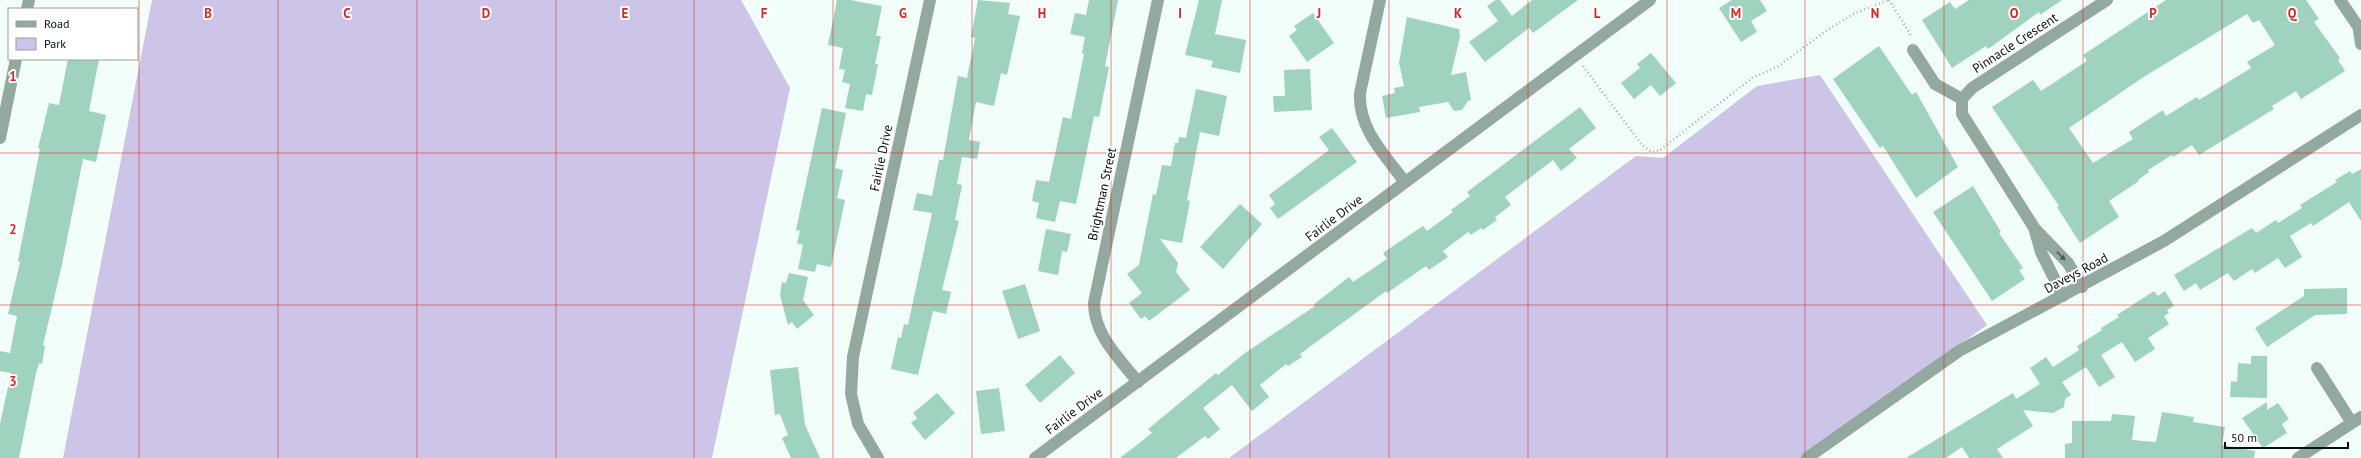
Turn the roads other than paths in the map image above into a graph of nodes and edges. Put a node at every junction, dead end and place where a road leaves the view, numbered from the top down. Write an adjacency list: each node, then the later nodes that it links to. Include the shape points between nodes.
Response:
1 (930, 0): 22 (street, Fairlie Drive, via 853,357 851,394 858,424)
2 (1158, 0): 19 (street, Brightman Street, via 1094,304 1094,318 1099,332)
3 (1380, 0): 14 (street, via 1359,107 1367,130)
4 (1650, 0): 14 (street, Fairlie Drive)
5 (2107, 0): 11 (street, Pinnacle Crescent, via 1972,88)
6 (2340, 0): 7 (street)
7 (2360, 30): 8 (street)
8 (2361, 44)
9 (1913, 50): 11 (street, via 1935,84)
10 (16, 60): 13 (street)
11 (1962, 99): 15 (street, via 1962,114)
12 (2361, 115): 16 (street, Daveys Road, via 2164,242)
13 (0, 138)
14 (1404, 182): 19 (street, Fairlie Drive)
15 (2035, 230): 16 (street, one-way to 16, via 2068,263); 17 (street, via 2041,252)
16 (2082, 287): 17 (street, Daveys Road)
17 (2063, 296): 21 (street, Daveys Road, via 1960,351)
18 (2317, 368): 20 (street)
19 (1138, 382): 23 (street, Fairlie Drive)
20 (2356, 420): 24 (street)
21 (1811, 457)
22 (878, 458)
23 (1035, 458)
24 (2298, 458)

